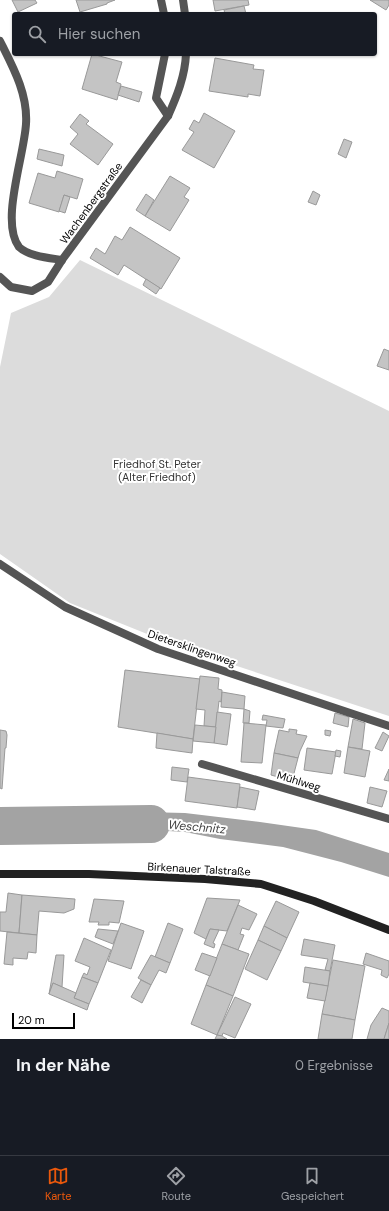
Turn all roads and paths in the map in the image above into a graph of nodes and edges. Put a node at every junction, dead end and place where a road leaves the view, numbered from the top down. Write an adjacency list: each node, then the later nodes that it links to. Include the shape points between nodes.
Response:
1 (161, 0): 3 (street)
2 (183, 0): 4 (street)
3 (164, 12)
4 (185, 12)
5 (0, 41): 9 (street, Wachenbergstraße, via 21,88 26,113 25,135 9,202 8,226 19,248)
6 (165, 56): 8 (street, via 156,98)
7 (186, 56): 8 (street, Wachenbergstraße, via 179,92)
8 (168, 116): 9 (street, Wachenbergstraße)
9 (62, 260): 10 (street, via 48,282 32,291 11,287)
10 (0, 277)
11 (0, 564): 12 (street, Dietersklingenweg, via 65,607 158,650)
12 (389, 726)
13 (202, 764): 14 (street, Mühlweg)
14 (389, 819)
15 (0, 874): 16 (main road, Birkenauer Talstraße, via 89,874 262,884)
16 (389, 930)

